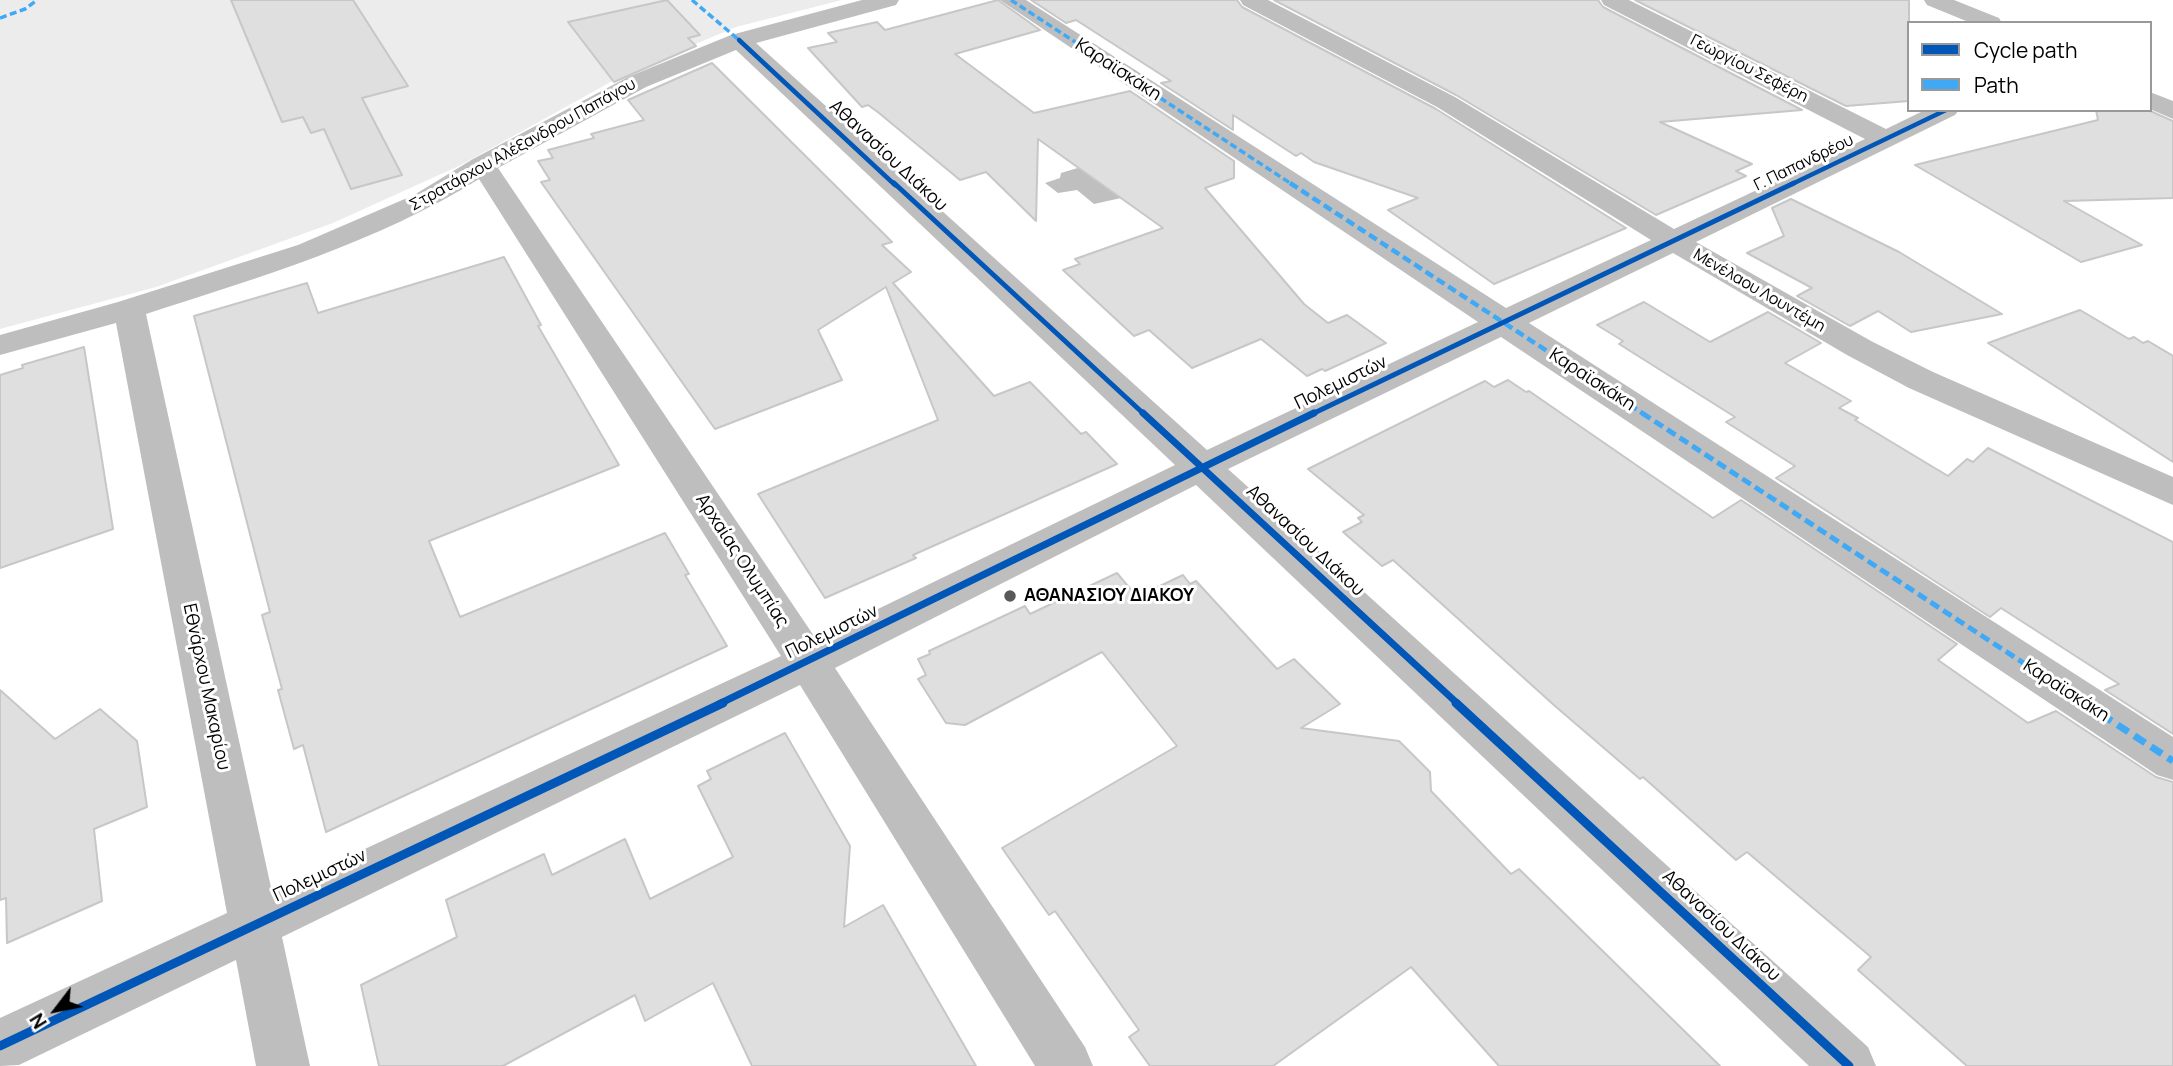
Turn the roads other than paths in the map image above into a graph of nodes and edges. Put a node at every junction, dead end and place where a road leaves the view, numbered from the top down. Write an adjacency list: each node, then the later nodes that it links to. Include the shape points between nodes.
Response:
1 (888, 0): 7 (street, Στρατάρχου Αλέξανδρου Παπάγου)
2 (1011, 0): 15 (street, Καραϊσκάκη)
3 (1251, 0): 13 (street, Μενέλαου Λουντέμη, via 1446,102)
4 (1612, 0): 11 (street, Γεωργίου Σεφέρη)
5 (1935, 0): 6 (street)
6 (1986, 21)
7 (739, 40): 12 (street, Στρατάρχου Αλέξανδρου Παπάγου, via 637,82); 17 (street, Αθανασίου Διάκου)
8 (2152, 100): 9 (street)
9 (2173, 111)
10 (1942, 112): 11 (street, Γ. Παπανδρέου)
11 (1886, 139): 13 (street, Γ. Παπανδρέου)
12 (483, 165): 14 (street, Στρατάρχου Αλέξανδρου Παπάγου, via 424,201 309,251); 19 (street, Αρχαίας Ολυμπίας)
13 (1675, 242): 15 (street, Πολεμιστών); 18 (street, Μενέλαου Λουντέμη, via 1922,380)
14 (129, 309): 16 (street, Στρατάρχου Αλέξανδρου Παπάγου); 21 (street, Εθνάρχου Μακαρίου)
15 (1504, 323): 17 (street, Πολεμιστών); 20 (street, Καραϊσκάκη)
16 (0, 345)
17 (1202, 467): 19 (street, Πολεμιστών); 25 (street, Αθανασίου Διάκου)
18 (2173, 492)
19 (808, 662): 21 (street, Πολεμιστών); 24 (street, Αρχαίας Ολυμπίας)
20 (2173, 761)
21 (255, 924): 22 (street, Πολεμιστών); 23 (street, Εθνάρχου Μακαρίου)
22 (0, 1046)
23 (283, 1066)
24 (1066, 1066)
25 (1849, 1066)

